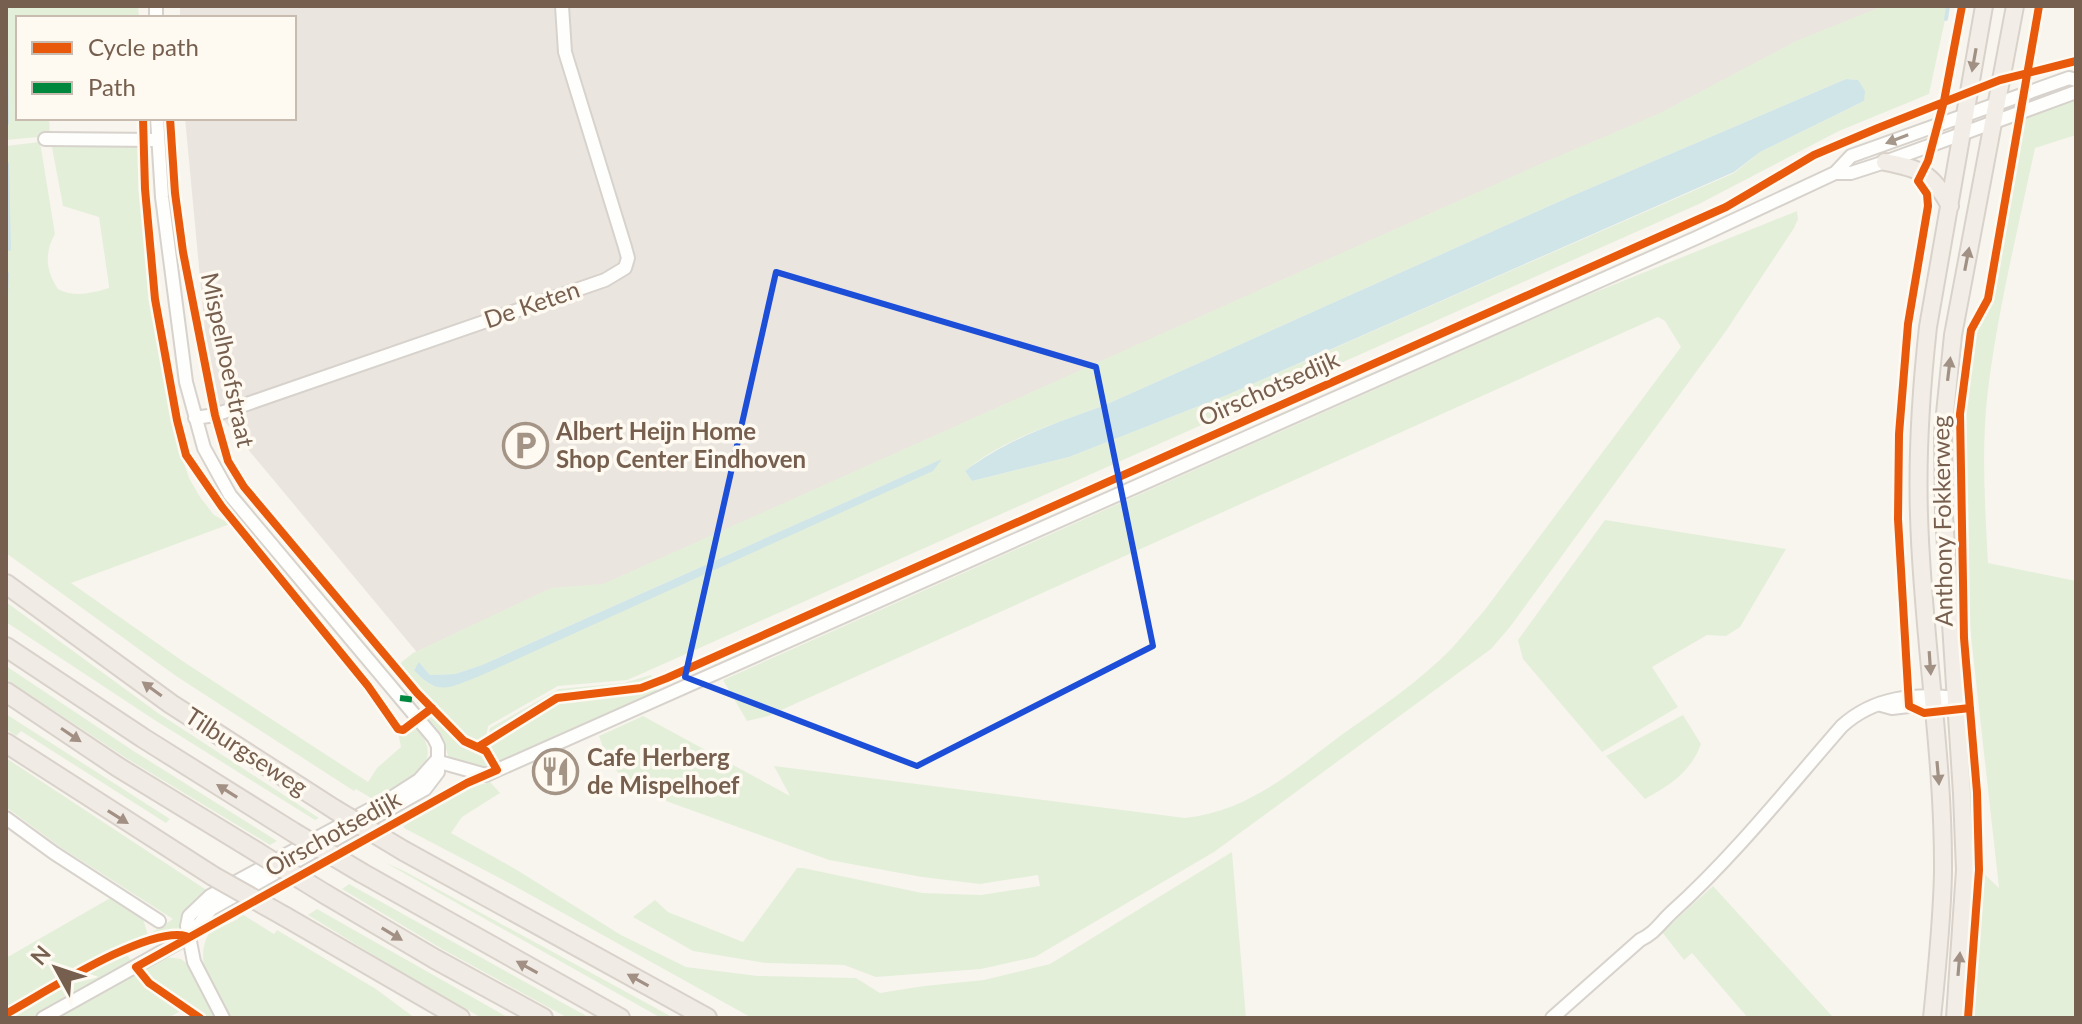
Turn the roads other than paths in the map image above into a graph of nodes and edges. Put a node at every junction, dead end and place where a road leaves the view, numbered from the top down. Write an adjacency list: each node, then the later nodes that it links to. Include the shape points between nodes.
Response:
1 (562, 6): 16 (street, De Keten, via 565,52 628,258 625,268 605,280)
2 (1984, 6): 7 (main road, Anthony Fokkerweg, one-way to 7)
3 (2015, 6): 6 (main road, Anthony Fokkerweg)
4 (2076, 80): 6 (street, Oirschotsedijk)
5 (2076, 92): 9 (street, Oirschotsedijk)
6 (1996, 103): 7 (street, Oirschotsedijk); 9 (main road, Anthony Fokkerweg)
7 (1964, 114): 10 (main road, Anthony Fokkerweg); 14 (street, Oirschotsedijk, one-way to 14, via 1851,156)
8 (157, 120): 12 (street, Mispelhoefstraat)
9 (1992, 124): 10 (street, Oirschotsedijk); 20 (main road, Anthony Fokkerweg, one-way to 9, via 1943,433 1953,335)
10 (1961, 135): 13 (street, Oirschotsedijk); 15 (main road, Anthony Fokkerweg)
11 (45, 139): 12 (street)
12 (157, 140): 16 (street, Mispelhoefstraat, via 186,382)
13 (1885, 162): 14 (street, Oirschotsedijk); 15 (main road, via 1923,172)
14 (1835, 173): 23 (street, Oirschotsedijk, via 486,775)
15 (1950, 206): 21 (main road, Anthony Fokkerweg, one-way to 21, via 1928,327 1919,432 1919,518)
16 (195, 418): 23 (street, Mispelhoefstraat, via 204,448 230,495 434,738)
17 (6, 584): 32 (highway, Tilburgseweg, one-way to 17, bridge, via 334,809 171,704)
18 (6, 647): 31 (highway, Tilburgseweg, one-way to 18, bridge, via 293,832)
19 (6, 692): 30 (highway, one-way to 30, bridge, via 325,894)
20 (1957, 698): 21 (street); 35 (main road, Anthony Fokkerweg, one-way to 20, via 1965,870)
21 (1932, 700): 33 (street, via 1893,699 1862,710 1842,726 1710,878 1661,921 1654,934 1640,940); 34 (main road, Anthony Fokkerweg, one-way to 34, via 1943,872)
22 (6, 743): 29 (highway, one-way to 29, bridge, via 213,876)
23 (436, 761): 26 (street, Oirschotsedijk, via 391,798 210,896 189,916)
24 (6, 818): 25 (street)
25 (159, 921)
26 (190, 936): 27 (street); 28 (street, via 194,962)
27 (43, 1018)
28 (223, 1018)
29 (460, 1018)
30 (543, 1018)
31 (620, 1018)
32 (707, 1018)
33 (1552, 1018)
34 (1932, 1018)
35 (1955, 1018)

